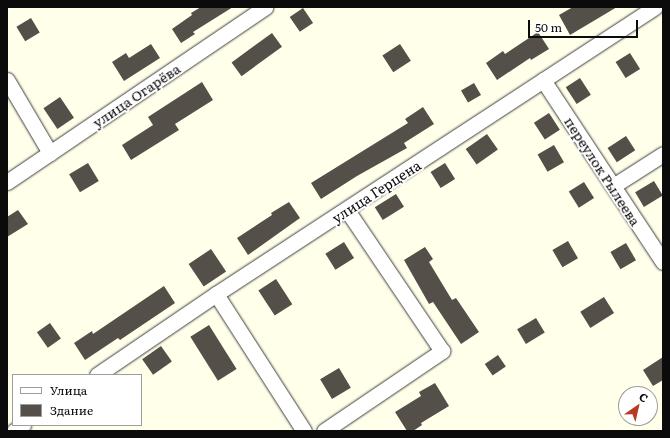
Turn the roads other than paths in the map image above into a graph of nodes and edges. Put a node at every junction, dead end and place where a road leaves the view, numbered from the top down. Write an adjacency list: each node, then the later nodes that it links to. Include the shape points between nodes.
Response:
1 (265, 7): 5 (street, улица Огарёва)
2 (655, 7): 4 (street, улица Герцена)
3 (7, 80): 5 (street)
4 (544, 80): 8 (street, переулок Рылеева); 9 (street, улица Герцена)
5 (50, 153): 7 (street, улица Огарёва)
6 (663, 154): 8 (street)
7 (7, 182)
8 (613, 186): 10 (street, переулок Рылеева)
9 (347, 210): 11 (street, улица Герцена); 14 (street, via 442,350)
10 (663, 262)
11 (216, 294): 12 (street, улица Герцена); 13 (street)
12 (98, 374)
13 (304, 431)
14 (324, 431)

